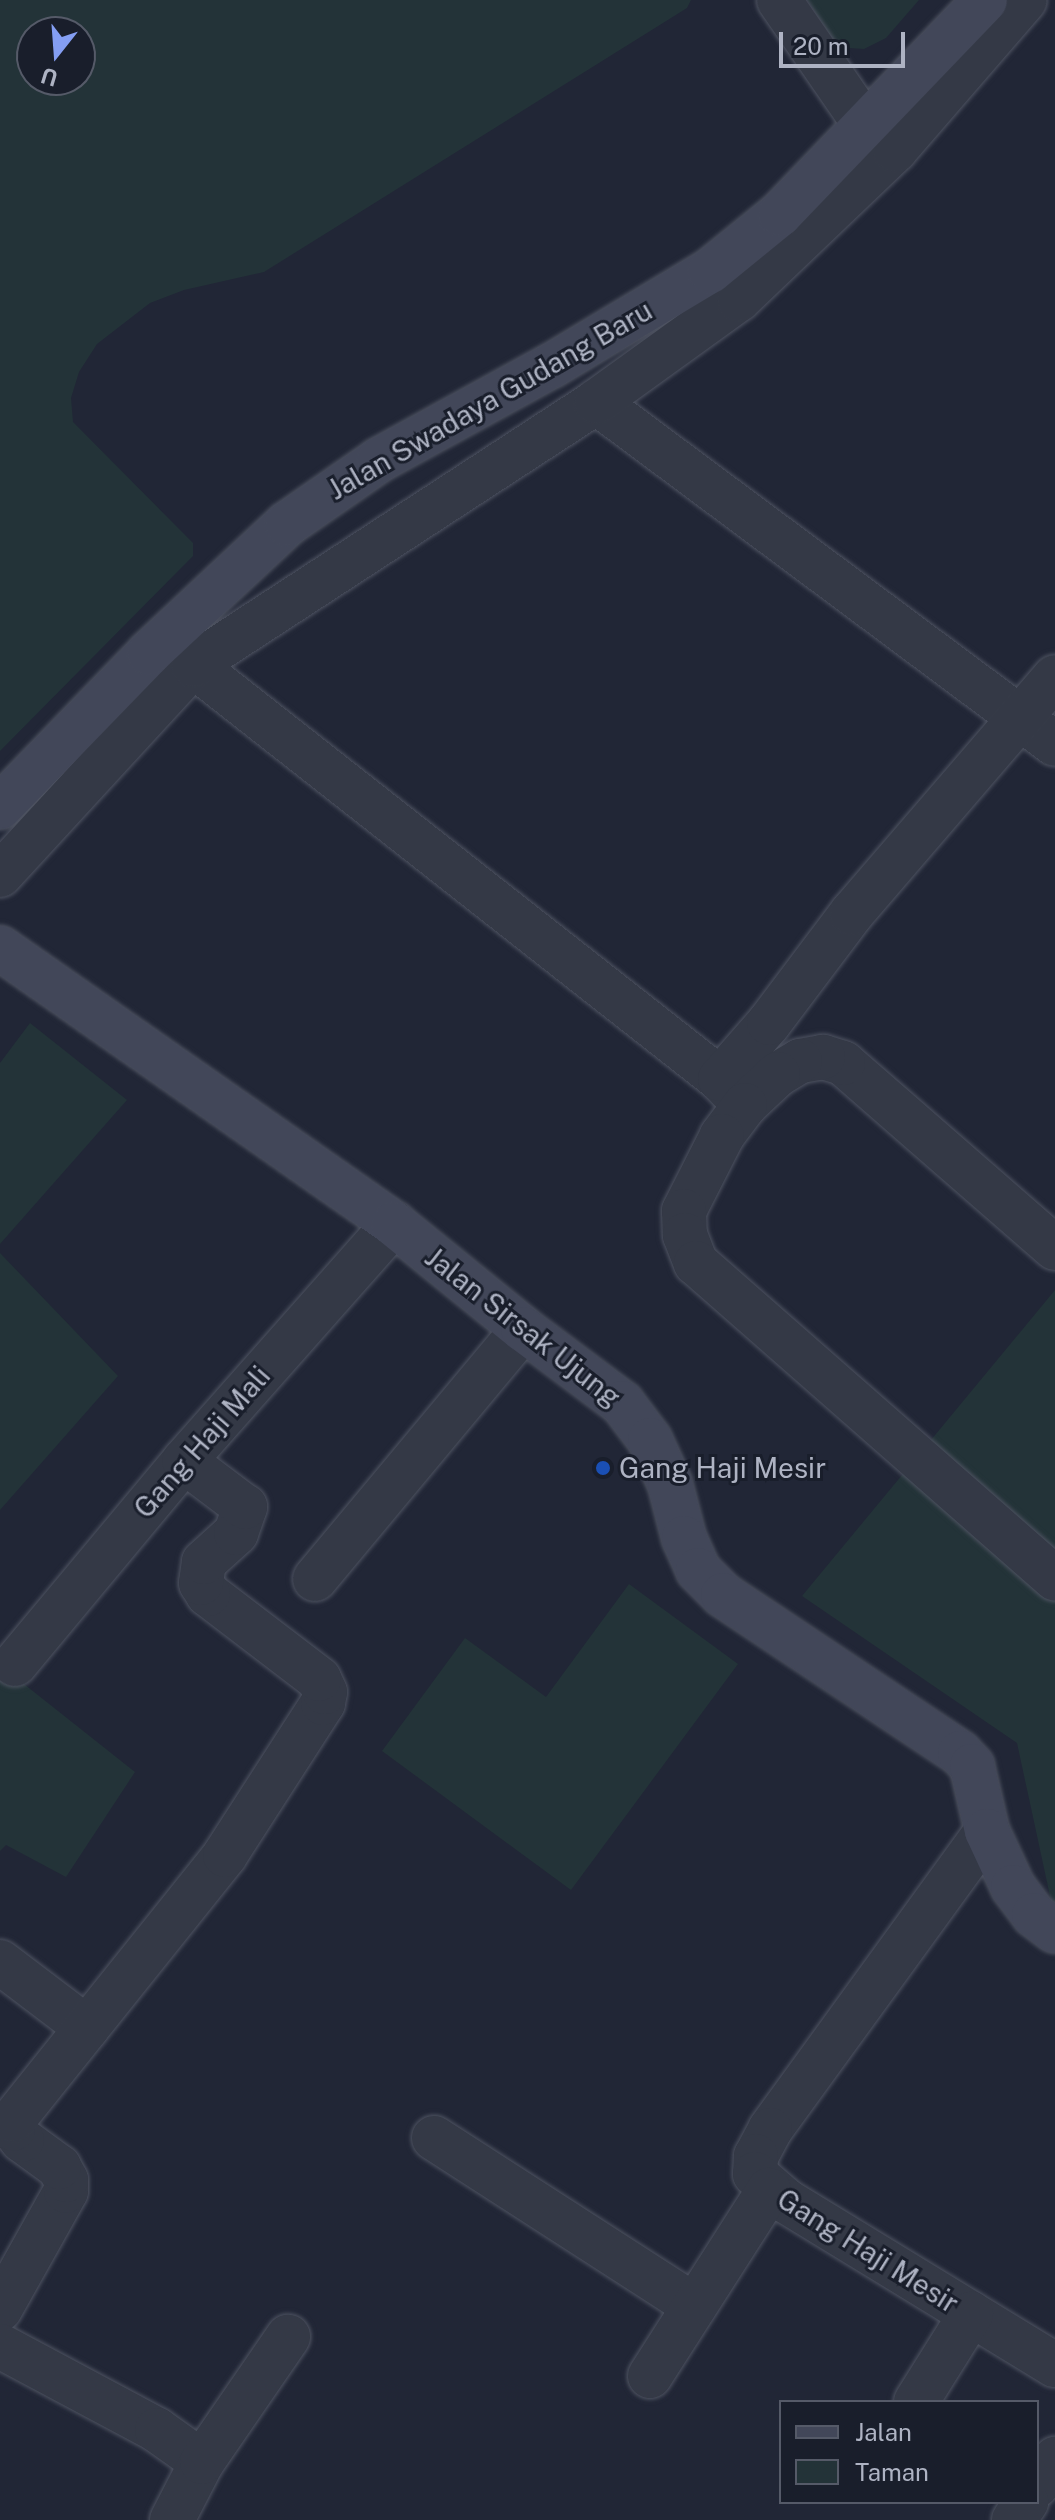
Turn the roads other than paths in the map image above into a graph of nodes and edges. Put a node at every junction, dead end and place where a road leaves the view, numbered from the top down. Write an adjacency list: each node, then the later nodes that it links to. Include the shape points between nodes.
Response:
1 (779, 0): 4 (street)
2 (985, 0): 4 (street, Jalan Swadaya Gudang Baru)
3 (1025, 0): 5 (street, via 895,150 739,299)
4 (866, 126): 9 (street, Jalan Swadaya Gudang Baru, via 780,214 710,271 379,460 287,524 149,653)
5 (596, 402): 6 (street); 8 (street)
6 (193, 665): 10 (street); 12 (street)
7 (1055, 677): 8 (street)
8 (1039, 732): 12 (street, via 852,913 769,1023)
9 (0, 807)
10 (0, 875)
11 (0, 948): 13 (street, Jalan Sirsak Ujung)
12 (732, 1092): 14 (street, via 800,1061 823,1057 843,1063); 17 (street, via 722,1136 684,1211 685,1235 696,1263)
13 (394, 1224): 15 (street, Jalan Sirsak Ujung); 16 (street, Gang Haji Mali)
14 (1055, 1248)
15 (523, 1329): 18 (street); 20 (street, Jalan Sirsak Ujung, via 622,1403 650,1440 698,1570 723,1595 960,1753 979,1785)
16 (184, 1461): 19 (street, Gang Haji Mali); 23 (street, via 245,1507 236,1533 204,1562 201,1583 208,1594 319,1679 325,1692 323,1703 225,1855)
17 (1055, 1578)
18 (315, 1579)
19 (15, 1664)
20 (987, 1831): 21 (street, Jalan Sirsak Ujung, via 1013,1887 1034,1915); 25 (street, Gang Haji Mesir, via 770,2130 754,2166)
21 (1055, 1931)
22 (0, 1962): 23 (street)
23 (87, 2028): 27 (street, via 13,2120 22,2140 59,2167 66,2191)
24 (434, 2138): 26 (street)
25 (769, 2190): 26 (street); 28 (street, Gang Haji Mesir)
26 (695, 2306): 32 (street)
27 (0, 2309)
28 (971, 2314): 31 (street, Gang Haji Mesir); 33 (street)
29 (288, 2337): 35 (street)
30 (0, 2346): 35 (street, via 157,2430)
31 (1055, 2365)
32 (650, 2376)
33 (917, 2400)
34 (1055, 2459): 36 (street)
35 (202, 2462): 37 (street)
36 (1039, 2482)
37 (172, 2520)

